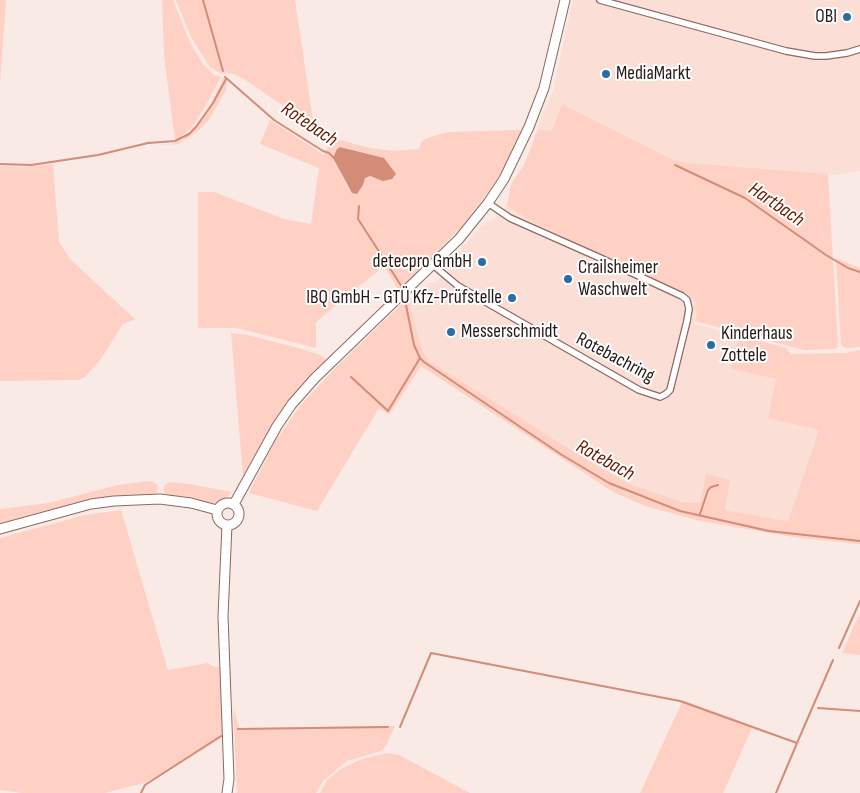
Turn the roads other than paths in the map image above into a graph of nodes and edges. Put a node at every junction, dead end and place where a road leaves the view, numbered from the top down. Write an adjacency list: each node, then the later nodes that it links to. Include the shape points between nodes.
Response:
1 (565, 0): 4 (main road, via 538,108 513,163)
2 (600, 0): 3 (street, via 786,51 826,56)
3 (860, 49)
4 (488, 202): 5 (main road); 5 (street, Rotebachring, via 510,218 687,300 687,321 670,390 660,397 639,390 458,286)
5 (433, 265): 6 (main road, via 292,404 276,426)
6 (234, 504): 7 (main road, via 224,503); 8 (main road, via 239,516 234,523)
7 (217, 510): 8 (main road, via 219,521); 9 (main road, via 168,500 114,500)
8 (227, 525): 10 (main road, via 223,616)
9 (0, 529)
10 (227, 793)

